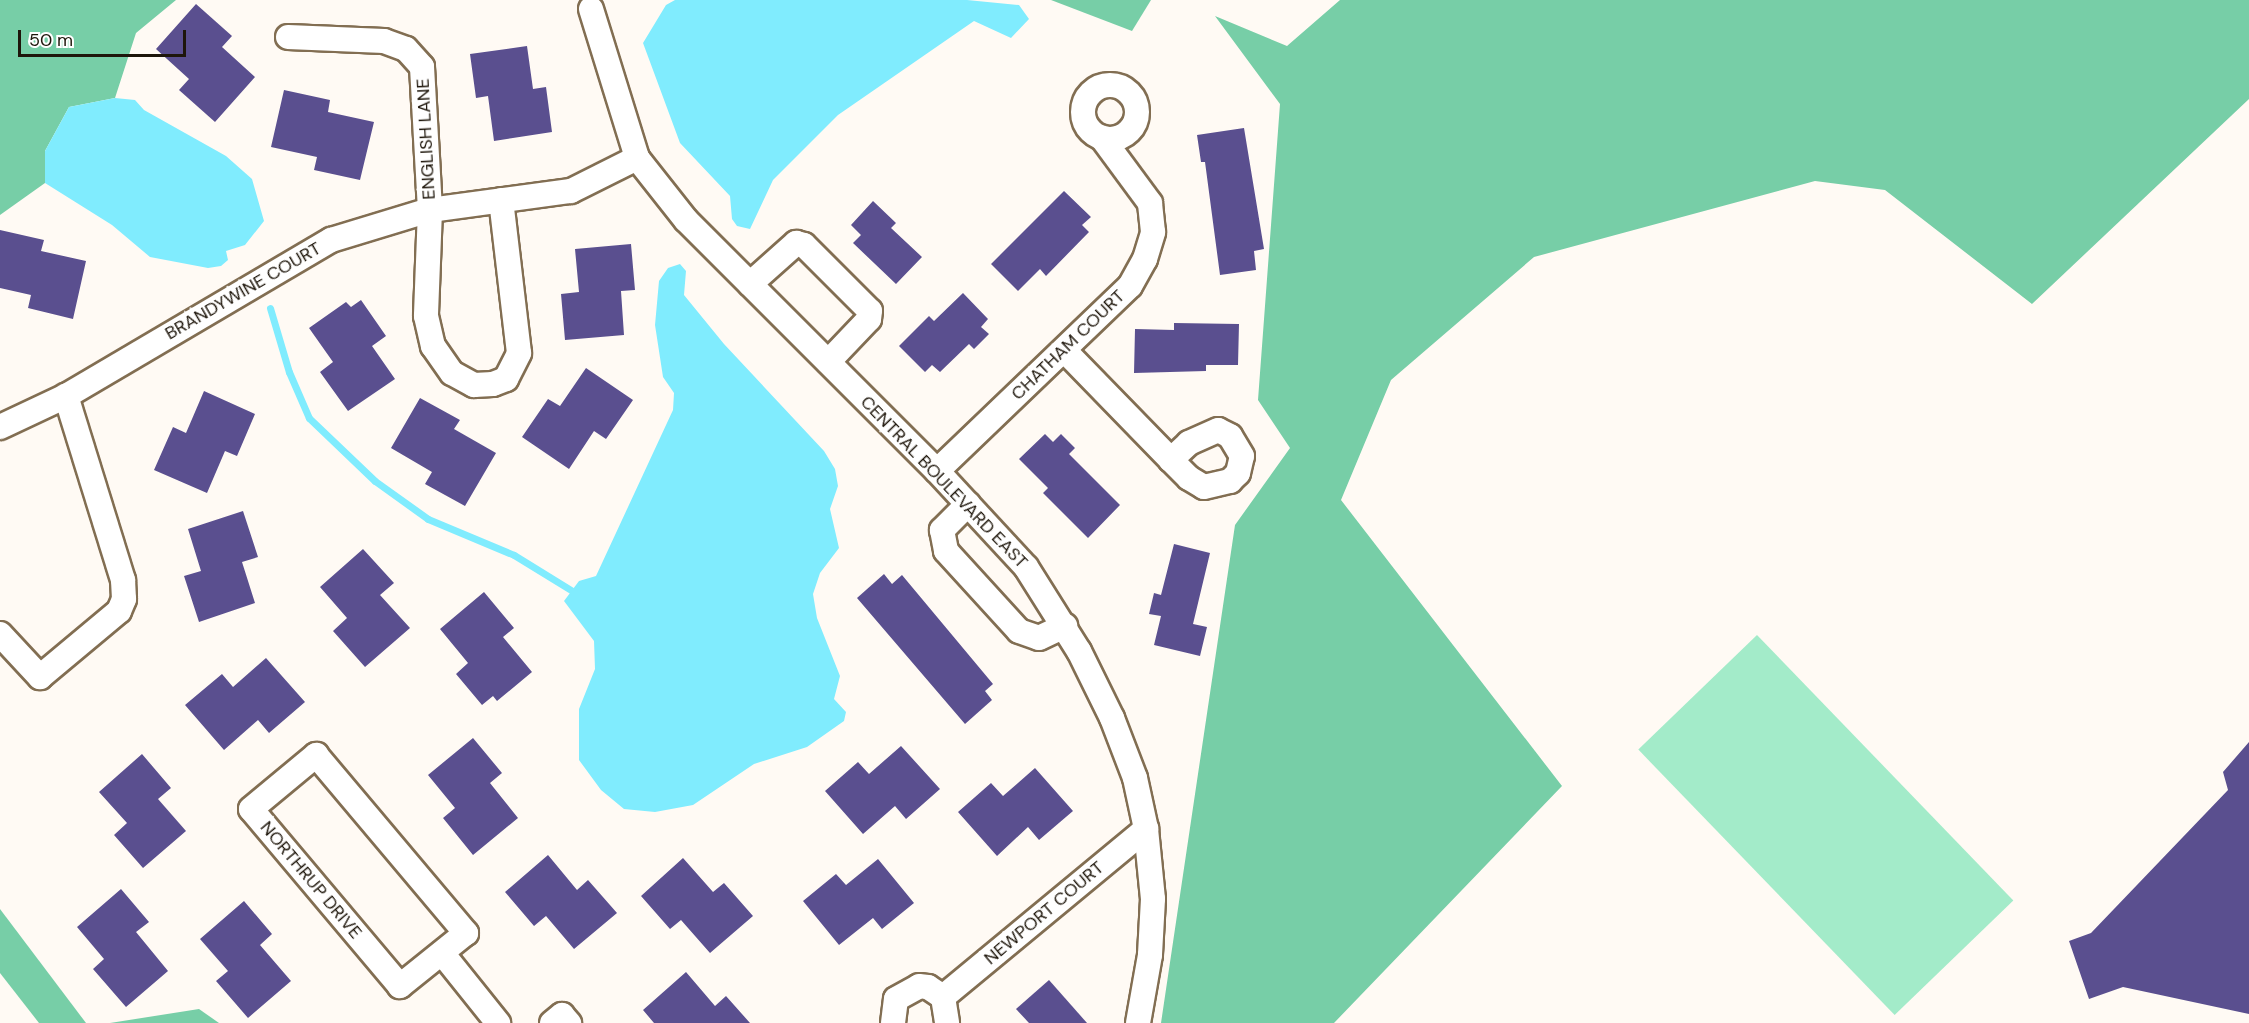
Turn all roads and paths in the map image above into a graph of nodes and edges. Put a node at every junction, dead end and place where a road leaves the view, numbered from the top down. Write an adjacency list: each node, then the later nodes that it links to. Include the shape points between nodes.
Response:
1 (591, 9): 4 (street, CENTRAL BOULEVARD EAST)
2 (288, 37): 6 (street, ENGLISH LANE, via 384,41 406,49 422,67)
3 (1102, 138): 8 (street, CHATHAM COURT, via 1150,203 1153,232 1145,259 1130,285)
4 (637, 158): 5 (street, BRANDYWINE COURT, via 571,191); 7 (street, CENTRAL BOULEVARD EAST, via 686,220)
5 (501, 200): 6 (street, BRANDYWINE COURT); 6 (street, via 519,353 506,379 493,384 474,385 452,373 433,346 426,316)
6 (430, 210): 10 (street, BRANDYWINE COURT, via 331,240)
7 (750, 284): 9 (street, CENTRAL BOULEVARD EAST); 9 (street, via 796,243 812,253 870,311 869,319)
8 (1064, 350): 12 (street); 13 (street, CHATHAM COURT)
9 (828, 362): 13 (street, CENTRAL BOULEVARD EAST)
10 (66, 396): 11 (street, BRANDYWINE COURT); 16 (street, via 123,580 124,599 119,610 40,677)
11 (0, 427)
12 (1171, 460)
13 (937, 471): 14 (street, CENTRAL BOULEVARD EAST)
14 (968, 504): 15 (street, CENTRAL BOULEVARD EAST, via 1026,567); 15 (street, via 942,530 946,551 1019,631 1039,638)
15 (1065, 626): 17 (street, CENTRAL BOULEVARD EAST, via 1112,718 1135,778)
16 (0, 634)
17 (1146, 829): 19 (street, NEWPORT COURT); 25 (street, CENTRAL BOULEVARD EAST, via 1153,899 1150,955)
18 (442, 953): 18 (street, NORTHRUP DRIVE, via 466,933 316,755 250,809 400,986); 20 (street)
19 (943, 997): 23 (street, via 928,987 910,988 896,999); 24 (street)
20 (498, 1023)
21 (552, 1023): 22 (street, via 562,1015)
22 (569, 1023)
23 (893, 1023)
24 (948, 1023)
25 (1138, 1023)

